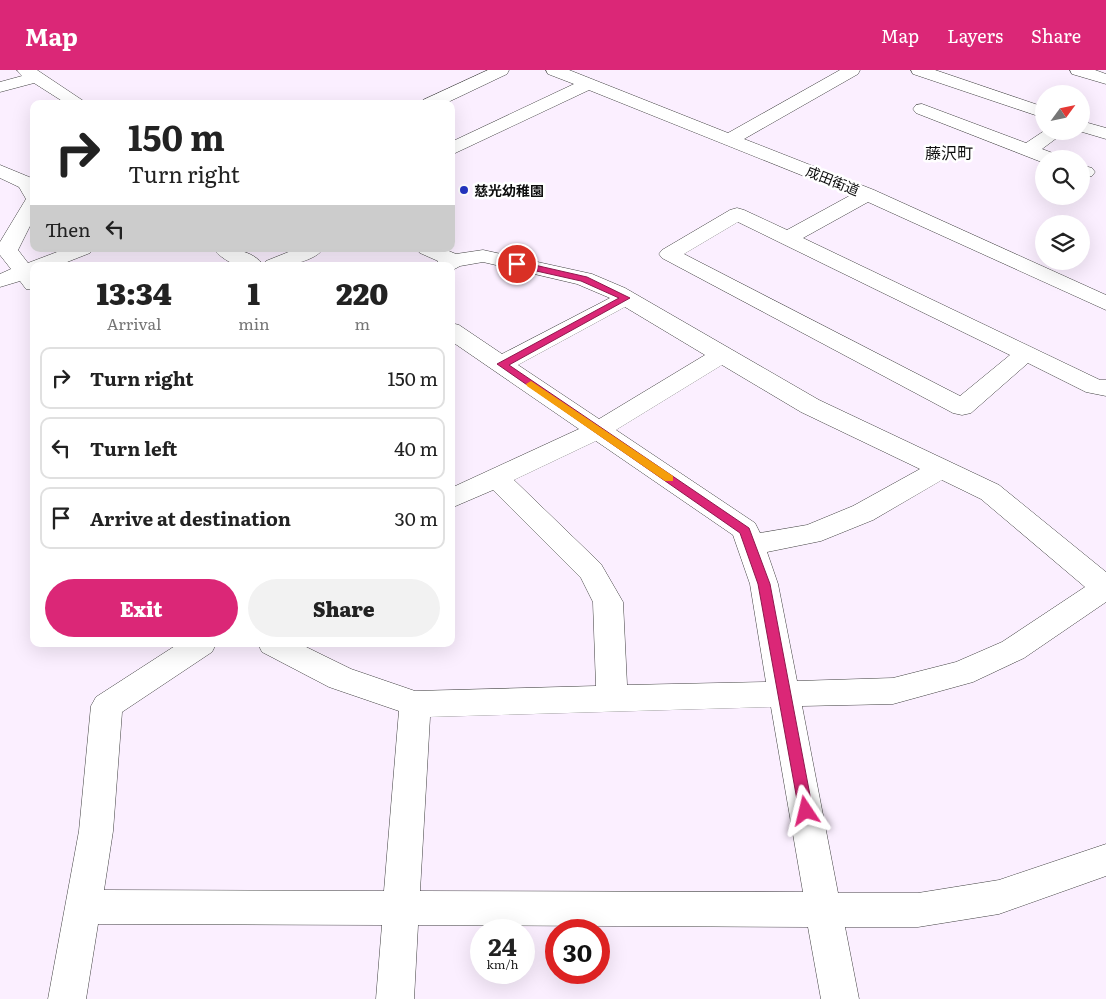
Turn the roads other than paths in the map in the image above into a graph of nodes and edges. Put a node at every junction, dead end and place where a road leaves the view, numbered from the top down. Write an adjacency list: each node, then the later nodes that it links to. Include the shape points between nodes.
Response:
1 (500, 70): 10 (street)
2 (852, 70): 15 (street)
3 (919, 70): 12 (street)
4 (1078, 70): 7 (street)
5 (31, 74): 8 (street); 9 (street)
6 (571, 74): 15 (street, 成田街道); 17 (street)
7 (1106, 80)
8 (0, 87)
9 (72, 100)
10 (437, 100)
11 (922, 109): 18 (street)
12 (1035, 110)
13 (1090, 129): 14 (street)
14 (1106, 134)
15 (730, 138): 22 (street, 成田街道)
16 (1043, 140): 18 (street)
17 (455, 146)
18 (1027, 150): 19 (street)
19 (1035, 153)
20 (0, 172): 21 (street, via 27,183)
21 (30, 189)
22 (867, 194): 24 (street); 38 (street, 成田街道)
23 (30, 207): 34 (street, via 7,250)
24 (787, 239): 41 (street); 41 (street, via 737,214 669,254 962,407)
25 (77, 252): 29 (street)
26 (229, 252): 30 (street)
27 (306, 252): 31 (street)
28 (431, 252): 32 (street)
29 (55, 262)
30 (246, 262)
31 (283, 262)
32 (446, 262)
33 (455, 263): 37 (street, via 483,256 584,279)
34 (30, 271)
35 (30, 274): 36 (street)
36 (0, 281)
37 (626, 298): 40 (street); 42 (street)
38 (1106, 303)
39 (455, 333): 42 (street)
40 (723, 354): 44 (street); 45 (street, via 810,406)
41 (1026, 354): 43 (street, via 1095,387)
42 (502, 364): 44 (street)
43 (1106, 388)
44 (598, 430): 46 (street); 48 (street, via 745,530)
45 (940, 469): 48 (street, via 863,513 811,534); 49 (street, via 990,492)
46 (495, 477): 47 (street); 53 (street, via 591,572 608,602)
47 (455, 497)
48 (750, 545): 52 (street, via 764,584)
49 (1106, 587): 52 (street, via 1013,650 962,673 893,691)
50 (196, 647): 56 (street, via 107,706 96,831)
51 (279, 647): 54 (street, via 340,678)
52 (784, 694): 53 (street); 58 (street)
53 (612, 698): 54 (street)
54 (415, 704): 57 (street)
55 (1106, 860): 58 (street, via 999,897 918,910)
56 (83, 907): 57 (street); 59 (street)
57 (401, 908): 58 (street); 60 (street)
58 (824, 909): 61 (street)
59 (66, 999)
60 (394, 999)
61 (840, 999)

